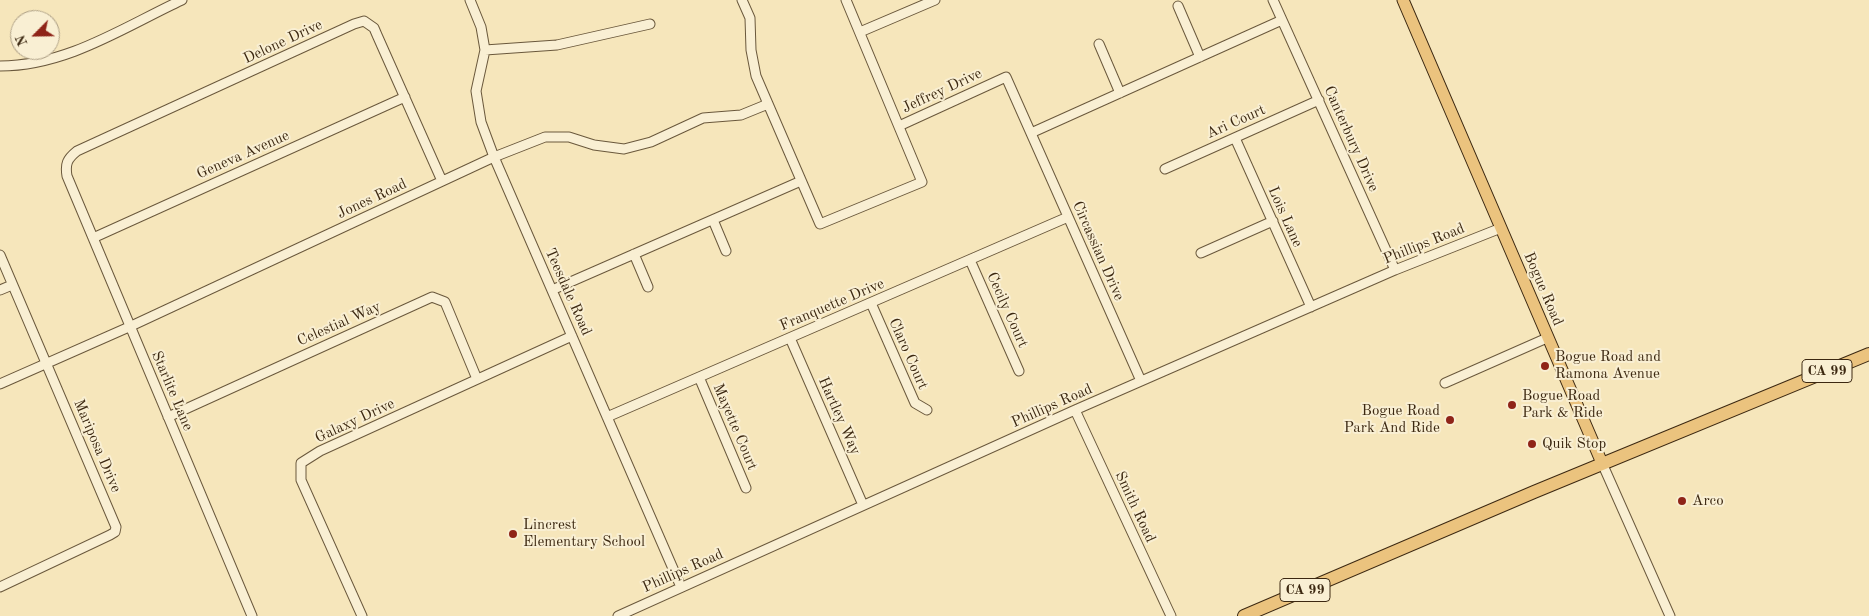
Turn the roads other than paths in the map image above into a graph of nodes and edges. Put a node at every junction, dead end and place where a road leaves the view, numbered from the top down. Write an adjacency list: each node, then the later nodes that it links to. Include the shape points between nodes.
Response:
1 (470, 0): 13 (street, Teesdale Road, via 481,27)
2 (742, 0): 19 (street, via 750,18 756,76)
3 (846, 0): 11 (street)
4 (935, 0): 11 (street)
5 (1273, 0): 9 (street)
6 (1403, 0): 31 (main road, Bogue Road)
7 (177, 1): 15 (street, via 84,48 38,63)
8 (1178, 6): 14 (street)
9 (1282, 20): 14 (street); 18 (street, Canterbury Drive)
10 (650, 24): 13 (street, via 557,45)
11 (860, 32): 20 (street)
12 (1099, 44): 16 (street)
13 (485, 50): 23 (street, Teesdale Road, via 476,91 481,122)
14 (1200, 57): 16 (street)
15 (0, 66)
16 (1120, 93): 21 (street)
17 (405, 97): 25 (street, Delone Drive, via 374,28 364,21 77,152 65,165); 26 (street, Delone Drive); 32 (street, Geneva Avenue)
18 (1318, 100): 22 (street, Ari Court); 38 (street, Canterbury Drive)
19 (768, 104): 23 (street, Jones Road, via 740,116 703,118 651,142 624,149 569,137 545,137); 27 (street)
20 (899, 126): 21 (street, Jeffrey Drive, via 1006,77); 27 (street, Jeffrey Drive, via 922,182 820,224)
21 (1031, 133): 28 (street, Circassian Drive)
22 (1235, 138): 24 (street, Ari Court); 30 (street, Lois Lane)
23 (494, 157): 26 (street, Jones Road); 42 (street, Teesdale Road)
24 (1165, 169)
25 (67, 176): 32 (street, Starlite Lane)
26 (442, 181): 45 (street, Jones Road)
27 (801, 181): 29 (street)
28 (1068, 217): 37 (street, Franquette Drive); 54 (street, Circassian Drive)
29 (712, 220): 33 (street); 35 (street)
30 (1272, 221): 34 (street); 44 (street, Lois Lane)
31 (1501, 228): 38 (street, Phillips Road); 48 (main road, Bogue Road)
32 (93, 238): 45 (street, Starlite Lane)
33 (726, 251)
34 (1201, 253)
35 (634, 254): 40 (street); 42 (street)
36 (0, 255): 39 (street, Mariposa Drive)
37 (970, 260): 43 (street, Franquette Drive); 51 (street, Cecily Court)
38 (1395, 270): 44 (street, Phillips Road)
39 (12, 285): 41 (street); 50 (street, Mariposa Drive)
40 (648, 287)
41 (0, 290)
42 (552, 290): 46 (street, Teesdale Road)
43 (871, 303): 47 (street, Franquette Drive); 57 (street, Claro Court, via 915,403)
44 (1311, 307): 54 (street, Phillips Road)
45 (129, 327): 50 (street, Jones Road); 59 (street, Starlite Lane)
46 (572, 336): 53 (street, Galaxy Drive); 60 (street, Teesdale Road)
47 (790, 338): 52 (street, Franquette Drive); 63 (street, Hartley Way)
48 (1548, 338): 55 (street); 61 (main road, Bogue Road)
49 (1869, 354): 61 (highway, CA 99)
50 (46, 362): 56 (street, Jones Road); 64 (street, Mariposa Drive, via 116,527 115,532)
51 (1019, 371)
52 (699, 377): 60 (street, Franquette Drive); 62 (street, Mayette Court)
53 (477, 379): 59 (street, Celestial Way, via 445,302 432,297); 68 (street, Galaxy Drive, via 301,462 301,480)
54 (1141, 381): 58 (street, Phillips Road)
55 (1445, 383)
56 (0, 384)
57 (927, 410)
58 (1075, 410): 63 (street, Phillips Road); 69 (street, Smith Road)
59 (168, 417): 67 (street, Starlite Lane)
60 (607, 417): 65 (street, Teesdale Road)
61 (1602, 464): 70 (highway, CA 99); 71 (street, Bogue Road)
62 (746, 488)
63 (863, 505): 65 (street, Phillips Road)
64 (0, 587)
65 (681, 587): 66 (street, Phillips Road)
66 (623, 615)
67 (252, 616)
68 (362, 616)
69 (1171, 616)
70 (1244, 616)
71 (1670, 616)

